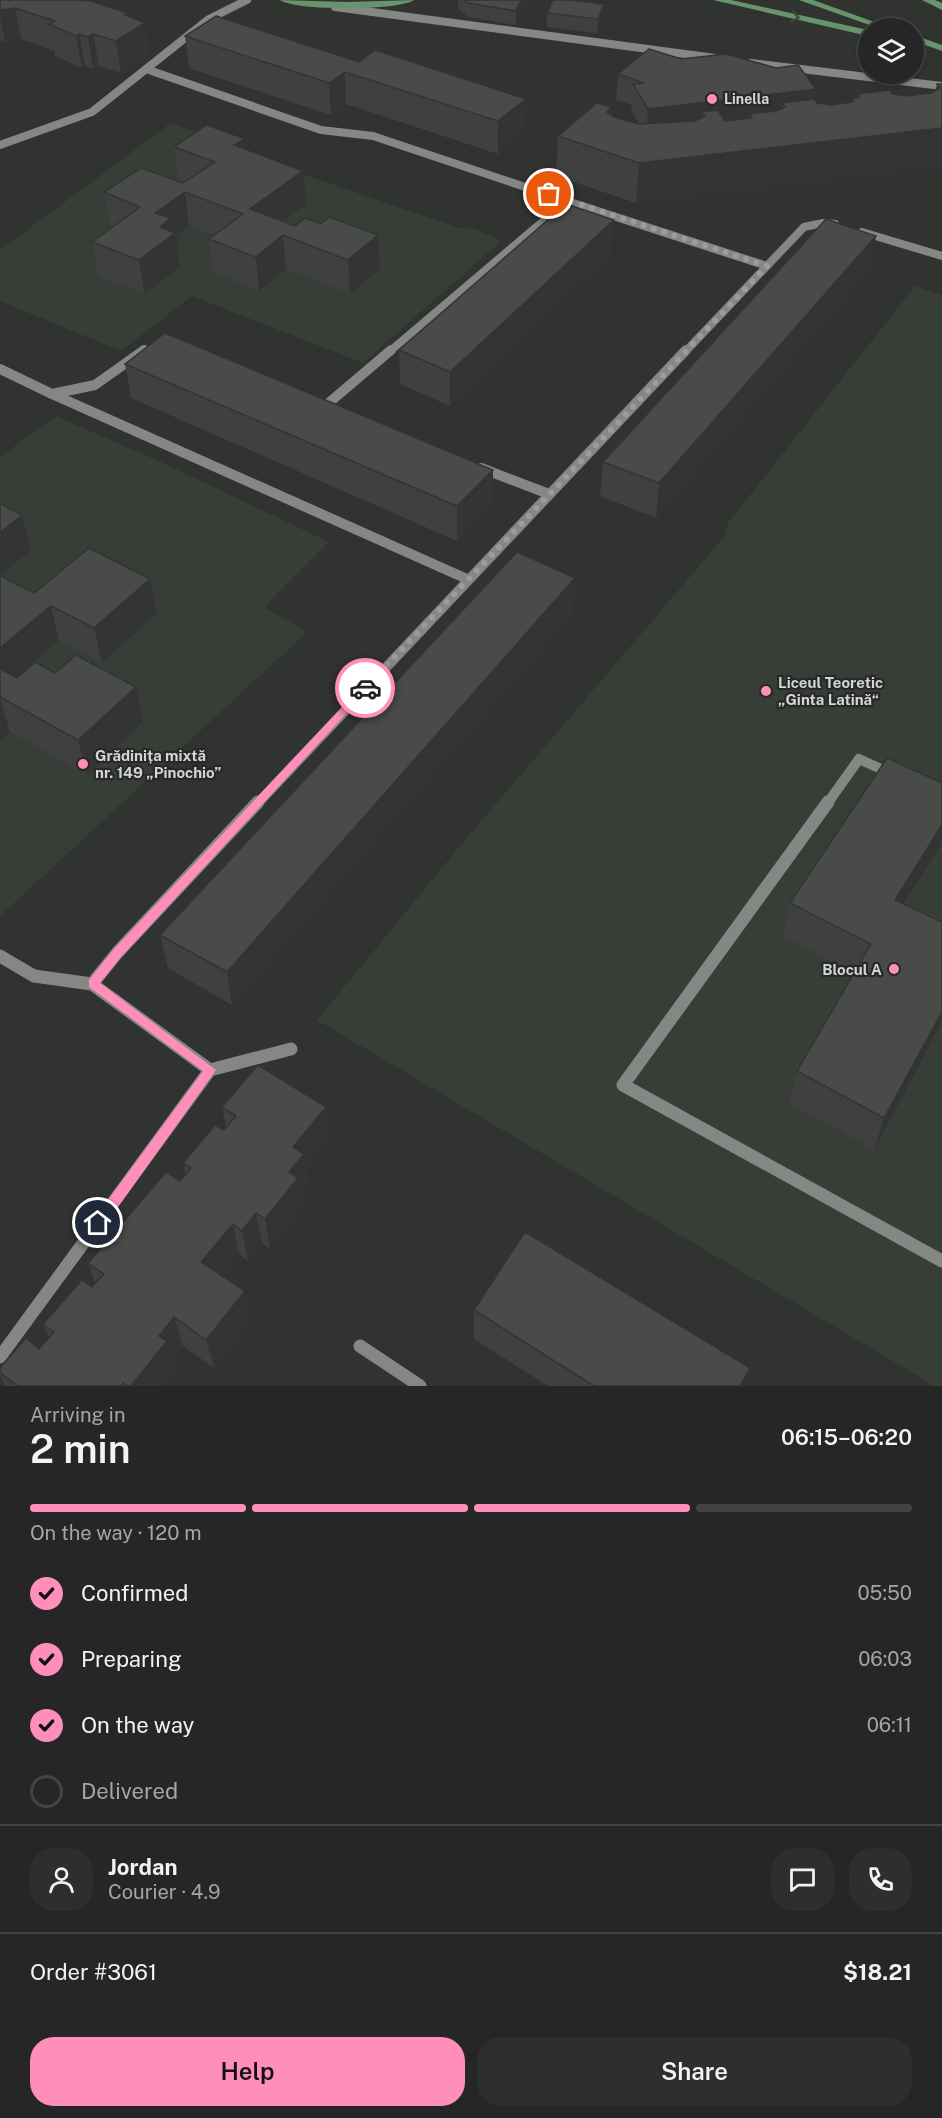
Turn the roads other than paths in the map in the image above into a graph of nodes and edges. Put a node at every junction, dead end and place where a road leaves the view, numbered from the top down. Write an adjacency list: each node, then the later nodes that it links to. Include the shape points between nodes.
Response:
1 (247, 0): 15 (street, via 209,19)
2 (285, 0): 7 (main road)
3 (409, 0): 7 (main road)
4 (718, 0): 10 (main road, one-way to 10)
5 (804, 0): 9 (main road)
6 (927, 0): 8 (main road)
7 (335, 7): 13 (street)
8 (942, 7)
9 (858, 18)
10 (858, 31)
11 (924, 43): 12 (main road)
12 (942, 49)
13 (721, 59)
14 (744, 62): 16 (street)
15 (146, 69): 17 (street, via 92,112); 18 (street, via 321,130 373,136)
16 (942, 86)
17 (0, 145)
18 (567, 201): 20 (street); 25 (street)
19 (942, 256): 20 (street, via 823,223 804,227)
20 (767, 266): 28 (street)
21 (152, 344): 23 (street, via 95,385)
22 (0, 369): 23 (street)
23 (52, 394): 29 (street)
24 (313, 402): 25 (street)
25 (324, 407): 26 (street)
26 (335, 411)
27 (474, 465): 28 (street)
28 (549, 494): 29 (street)
29 (467, 579): 32 (street, via 117,953)
30 (900, 778): 35 (street, via 858,759 623,1085)
31 (0, 956): 32 (street, via 34,976)
32 (93, 984): 34 (street)
33 (291, 1049): 34 (street)
34 (210, 1070): 37 (street)
35 (942, 1261)
36 (360, 1346): 38 (street)
37 (0, 1357)
38 (420, 1386)

